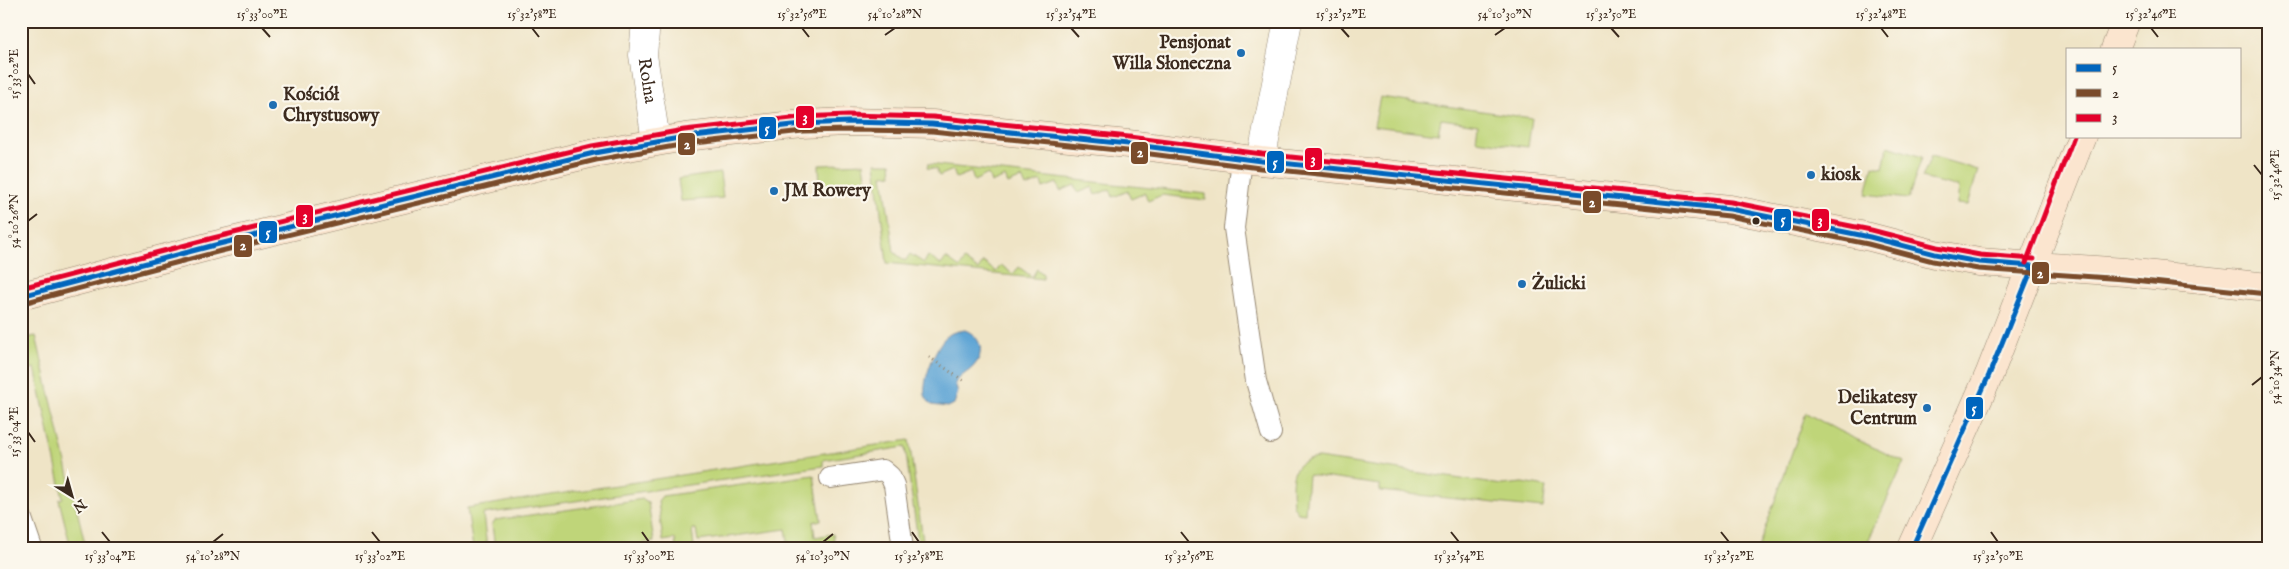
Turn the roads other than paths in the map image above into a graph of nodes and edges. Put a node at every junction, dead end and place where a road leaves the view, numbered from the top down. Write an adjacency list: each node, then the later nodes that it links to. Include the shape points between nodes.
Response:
1 (646, 21): 6 (street, Rolna, via 643,55)
2 (1288, 21): 7 (street)
3 (2126, 21): 4 (street)
4 (2115, 48)
5 (2081, 138): 8 (street)
6 (656, 141): 7 (street, via 802,124 908,123 1119,143); 10 (street, via 594,153 215,245)
7 (1251, 160): 8 (street, via 1730,209 1870,237 1934,254 1979,262); 11 (lane, via 1234,228 1256,381)
8 (2033, 266): 9 (street); 16 (street, via 1989,375)
9 (2268, 287)
10 (21, 296)
11 (1271, 432)
12 (830, 478): 15 (lane, via 883,470 890,476)
13 (21, 516): 14 (lane)
14 (32, 548)
15 (903, 548)
16 (1912, 548)

